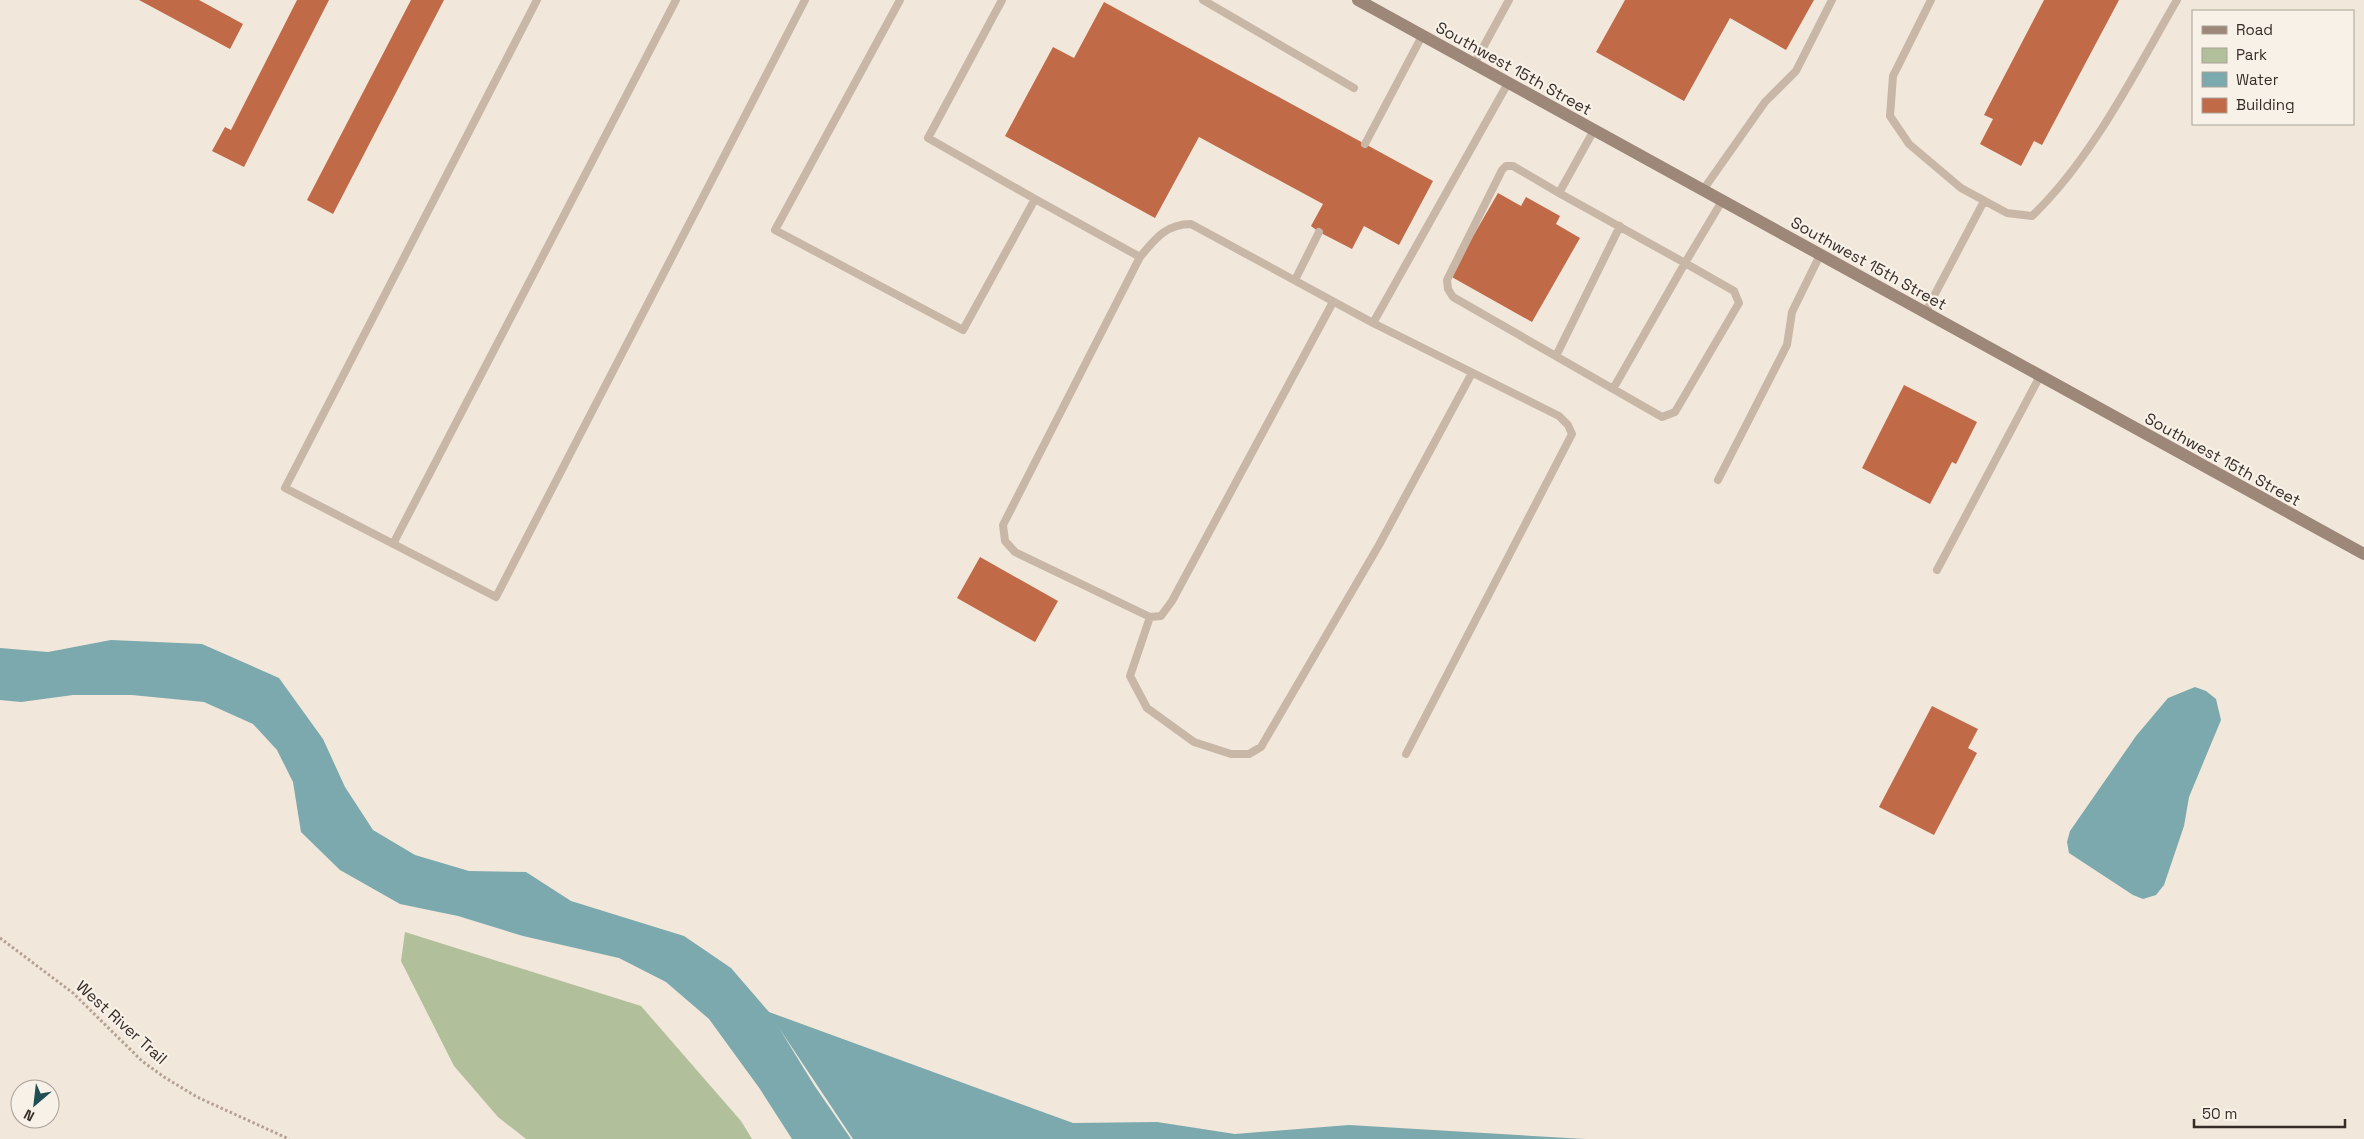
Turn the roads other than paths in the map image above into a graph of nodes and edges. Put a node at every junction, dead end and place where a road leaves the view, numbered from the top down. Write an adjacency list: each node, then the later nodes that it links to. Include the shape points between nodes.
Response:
1 (537, 0): 37 (lane, via 285,488)
2 (676, 0): 37 (lane)
3 (805, 0): 37 (lane, via 496,597)
4 (900, 0): 20 (lane, via 775,230 963,330)
5 (1002, 0): 20 (lane, via 928,138)
6 (1203, 0): 15 (lane)
7 (1509, 0): 13 (lane)
8 (1832, 0): 18 (lane, via 1796,71 1765,102)
9 (1931, 0): 22 (lane, via 1893,76 1890,116 1909,144 1961,188)
10 (2177, 0): 22 (lane, via 2120,98 2054,195 2032,216 2008,213)
11 (1362, 1): 12 (main road, Southwest 15th Street)
12 (1422, 36): 13 (main road, Southwest 15th Street); 17 (lane)
13 (1474, 64): 14 (main road, Southwest 15th Street)
14 (1508, 83): 16 (main road, Southwest 15th Street); 31 (lane)
15 (1354, 88)
16 (1594, 130): 18 (main road, Southwest 15th Street); 19 (lane)
17 (1365, 144)
18 (1703, 190): 21 (main road, Southwest 15th Street)
19 (1560, 193): 23 (lane); 32 (lane, via 1513,166 1506,166 1447,280 1453,297)
20 (1035, 199): 26 (lane)
21 (1722, 201): 25 (main road, Southwest 15th Street); 27 (lane)
22 (1984, 201): 30 (lane)
23 (1620, 226): 27 (lane); 32 (lane)
24 (1319, 232): 28 (lane)
25 (1820, 255): 30 (main road, Southwest 15th Street); 36 (lane, via 1792,312 1787,345)
26 (1140, 257): 28 (lane, via 1159,233 1178,224 1191,224); 40 (lane, via 1003,526 1005,541 1015,552)
27 (1685, 264): 35 (lane); 35 (lane, via 1734,291 1739,303 1675,412 1662,417)
28 (1295, 280): 29 (lane)
29 (1333, 302): 31 (lane); 40 (lane, via 1172,601 1161,616)
30 (1925, 313): 34 (main road, Southwest 15th Street)
31 (1373, 323): 33 (lane)
32 (1556, 356): 35 (lane)
33 (1472, 373): 40 (lane, via 1380,545 1262,747 1249,754 1231,754 1194,742 1147,708 1130,676); 41 (lane, via 1559,416 1572,434)
34 (2040, 376): 38 (main road, Southwest 15th Street); 39 (lane)
35 (1613, 389)
36 (1718, 480)
37 (393, 544)
38 (2364, 554)
39 (1937, 570)
40 (1150, 618)
41 (1406, 754)

